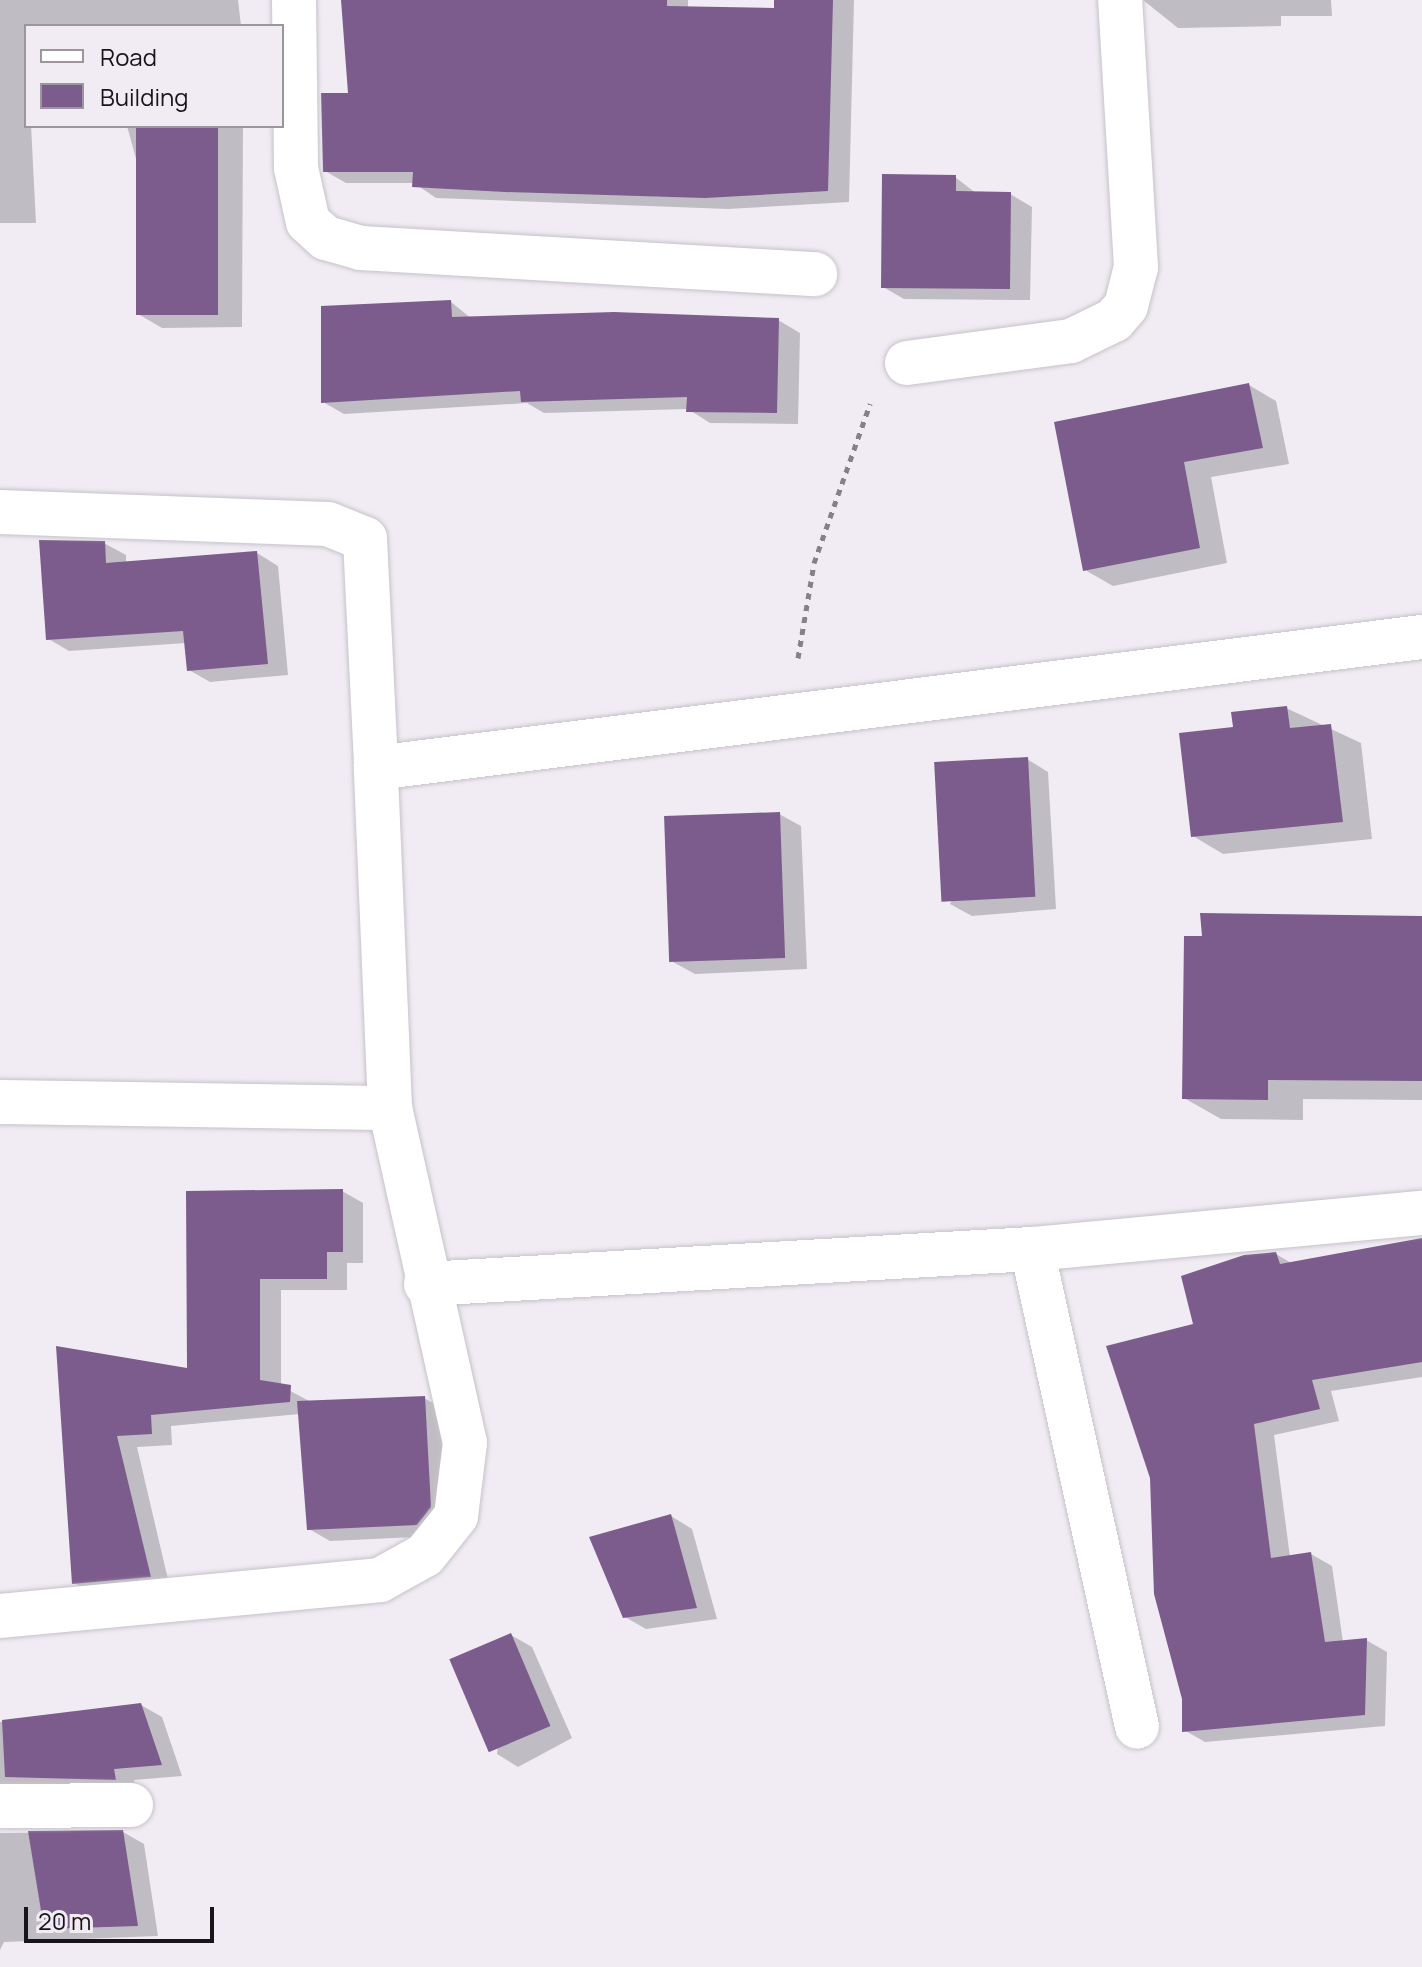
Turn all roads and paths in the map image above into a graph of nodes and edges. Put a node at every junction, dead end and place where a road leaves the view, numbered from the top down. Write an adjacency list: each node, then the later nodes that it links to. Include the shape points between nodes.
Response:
1 (294, 0): 3 (street, via 296,168 308,222 326,238 361,248)
2 (1120, 0): 4 (street, via 1136,267 1126,306 1114,320 1071,341)
3 (815, 274)
4 (907, 363): 7 (path, via 886,376 872,401 833,497 804,600)
5 (0, 512): 8 (street, via 328,524 365,539)
6 (1422, 637): 7 (street)
7 (798, 713): 8 (street)
8 (376, 768): 10 (street)
9 (0, 1102): 10 (street)
10 (390, 1108): 13 (street)
11 (1422, 1213): 12 (street)
12 (1032, 1249): 13 (street); 15 (street)
13 (426, 1284): 14 (street, via 465,1443 456,1516 425,1555 380,1580)
14 (0, 1616)
15 (1137, 1727)
16 (131, 1805): 17 (street)
17 (0, 1806)

